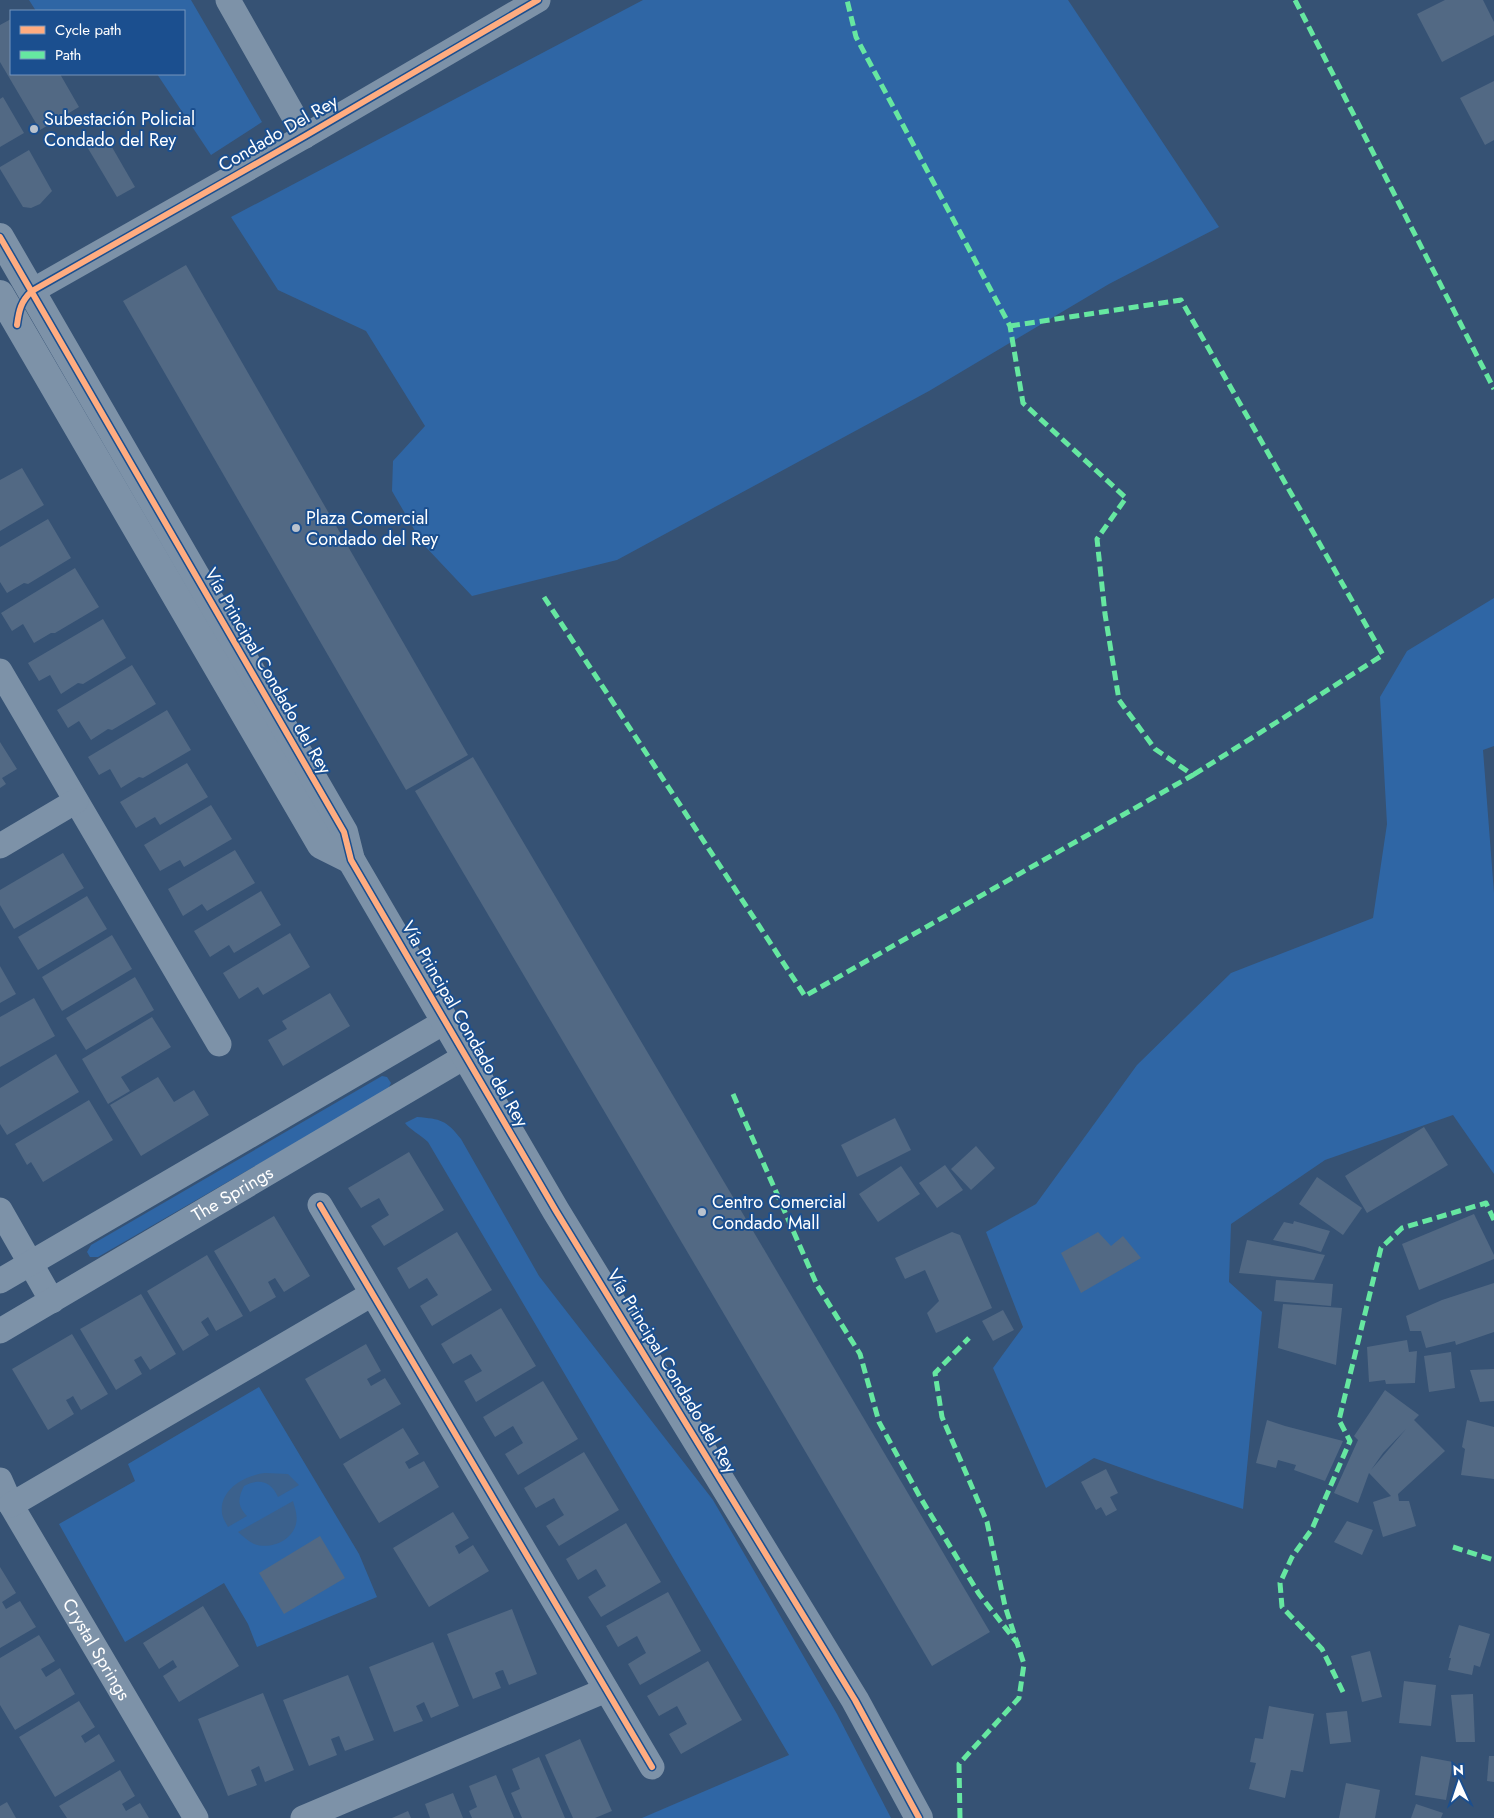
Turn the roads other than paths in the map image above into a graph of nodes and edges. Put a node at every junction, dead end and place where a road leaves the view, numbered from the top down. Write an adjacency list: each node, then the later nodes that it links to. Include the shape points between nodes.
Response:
1 (228, 0): 3 (street)
2 (538, 0): 3 (street, Condado Del Rey)
3 (305, 136): 6 (street, Condado Del Rey)
4 (0, 237): 6 (street, Vía Principal Condado del Rey)
5 (0, 285): 6 (street, via 14,291)
6 (32, 291): 8 (street, via 23,300); 12 (street, Vía Principal Condado del Rey, via 344,832)
7 (0, 294): 8 (street)
8 (17, 325): 12 (street, via 321,845)
9 (0, 670): 10 (street)
10 (76, 801): 11 (street); 14 (street)
11 (0, 846)
12 (351, 860): 13 (street, Vía Principal Condado del Rey)
13 (446, 1021): 15 (street, Vía Principal Condado del Rey); 18 (street)
14 (219, 1044)
15 (466, 1056): 21 (street, The Springs); 29 (street, Vía Principal Condado del Rey, via 556,1211 855,1700)
16 (320, 1205): 20 (street)
17 (0, 1210): 18 (street)
18 (30, 1264): 19 (street); 21 (street)
19 (0, 1281)
20 (372, 1294): 24 (street); 25 (street)
21 (52, 1300): 22 (street, The Springs)
22 (0, 1332)
23 (0, 1480): 24 (street, Crystal Springs)
24 (12, 1505): 27 (street, Crystal Springs)
25 (606, 1690): 26 (street); 28 (street)
26 (652, 1767)
27 (196, 1818)
28 (303, 1818)
29 (919, 1818)

